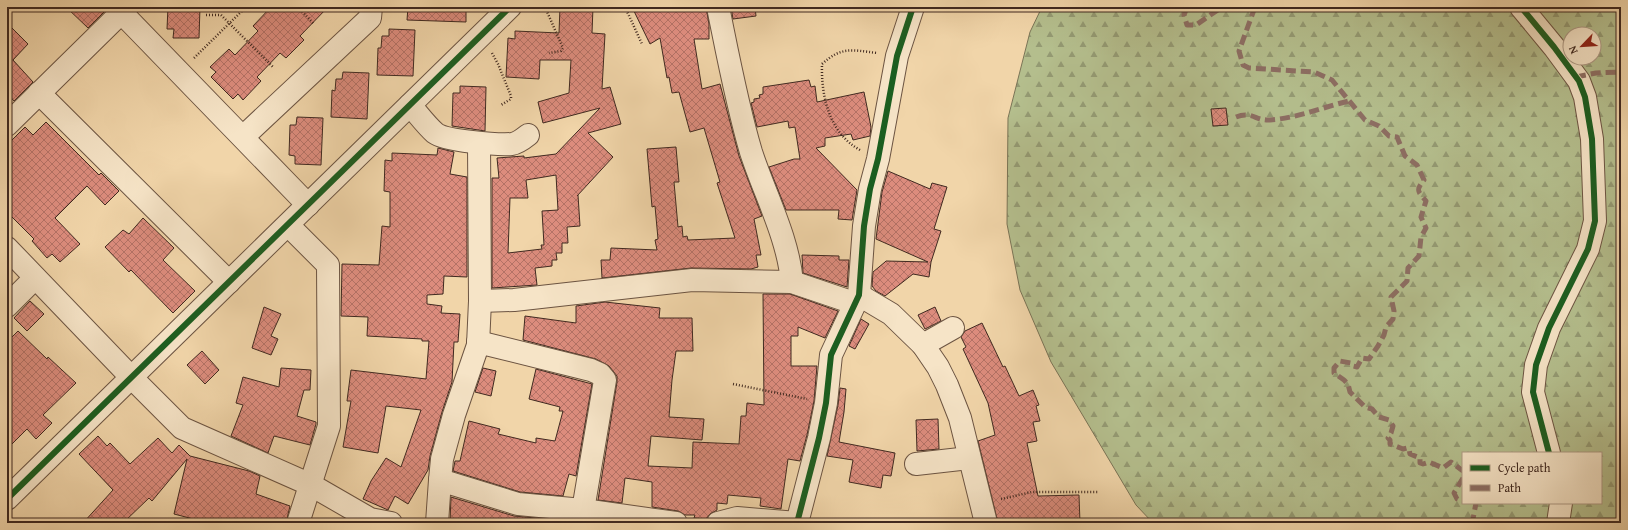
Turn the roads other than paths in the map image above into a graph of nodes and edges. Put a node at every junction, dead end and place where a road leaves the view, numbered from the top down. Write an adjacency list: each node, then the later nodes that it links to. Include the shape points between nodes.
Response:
1 (371, 7): 11 (street, via 370,18)
2 (510, 7): 8 (street)
3 (718, 7): 18 (street, via 732,78 751,152 777,222)
4 (913, 7): 19 (street, via 897,56 870,189)
5 (1521, 7): 26 (street, via 1579,81 1585,97 1592,139 1594,221 1588,250 1550,328 1536,365 1533,392)
6 (122, 9): 7 (street); 11 (street)
7 (39, 93): 9 (street); 17 (street)
8 (410, 105): 12 (street, via 435,133); 13 (street)
9 (7, 125)
10 (528, 135): 12 (street, via 512,144)
11 (243, 137): 13 (street)
12 (479, 142): 20 (street)
13 (308, 206): 14 (street)
14 (288, 224): 17 (street); 30 (street, via 328,265 329,426)
15 (7, 248): 16 (street)
16 (35, 278): 21 (street); 25 (street)
17 (229, 282): 25 (street)
18 (792, 282): 19 (street); 20 (street, via 692,280 514,300)
19 (856, 299): 24 (street, via 891,314); 40 (street, via 831,355 819,438)
20 (480, 301): 23 (street)
21 (7, 306)
22 (953, 328): 24 (street)
23 (478, 342): 29 (street, via 454,415 442,459); 33 (street, via 591,370 605,380)
24 (923, 345): 27 (street, via 947,385 960,418)
25 (131, 377): 30 (street, via 182,428); 31 (street)
26 (1549, 452)
27 (969, 458): 28 (street); 34 (street)
28 (916, 464)
29 (440, 480): 33 (street, via 518,504); 37 (street)
30 (311, 485): 35 (street); 36 (street, via 370,518)
31 (7, 499)
32 (1561, 504): 41 (street)
33 (583, 510): 38 (street)
34 (984, 513)
35 (298, 523)
36 (391, 523)
37 (437, 523)
38 (676, 523)
39 (718, 523): 40 (street, via 737,518)
40 (797, 523)
41 (1558, 523)

